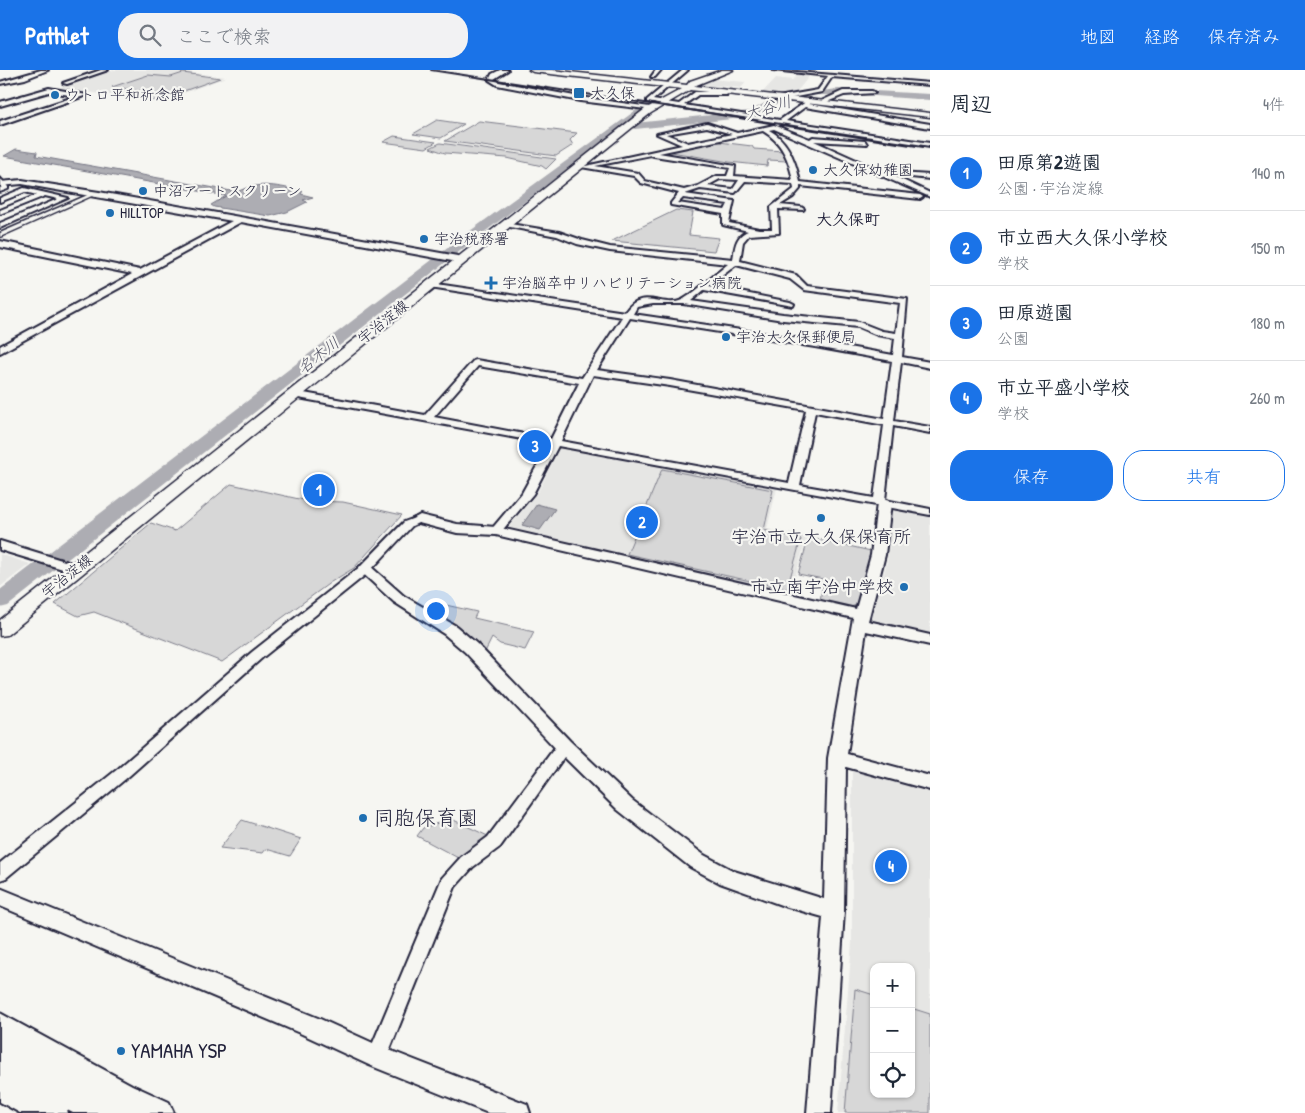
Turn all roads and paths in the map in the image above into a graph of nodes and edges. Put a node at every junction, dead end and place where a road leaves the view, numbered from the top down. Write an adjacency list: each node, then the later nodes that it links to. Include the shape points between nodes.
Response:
1 (44, 70): 15 (street)
2 (106, 70): 16 (street)
3 (505, 70): 33 (street, via 491,79 497,83 580,99)
4 (533, 70): 19 (main road)
5 (659, 70): 12 (street)
6 (686, 70): 19 (street)
7 (729, 70): 21 (main road, 宇治淀線, via 700,79)
8 (775, 70): 10 (street)
9 (848, 70): 13 (street)
10 (807, 71): 11 (street)
11 (831, 75): 13 (street); 27 (street, via 820,92)
12 (653, 76)
13 (846, 77): 17 (street)
14 (0, 83): 15 (street)
15 (8, 83): 18 (street)
16 (65, 83)
17 (930, 84)
18 (27, 85)
19 (669, 85): 21 (main road); 33 (street, via 649,101)
20 (36, 87): 22 (street)
21 (688, 87): 23 (main road); 25 (main road, 宇治淀線)
22 (44, 89)
23 (724, 93): 27 (main road); 28 (street); 29 (street)
24 (871, 93): 30 (street, via 843,93)
25 (677, 96): 26 (street); 33 (main road, 宇治淀線)
26 (690, 98): 29 (street, via 697,93); 34 (street)
27 (785, 99): 31 (main road)
28 (728, 100)
29 (711, 102): 34 (street); 36 (street)
30 (820, 102): 31 (main road); 37 (main road)
31 (807, 103): 39 (street); 40 (street)
32 (0, 104): 38 (street, via 49,90 84,95)
33 (658, 105): 34 (street); 39 (street); 57 (main road, 宇治淀線)
34 (681, 105)
35 (731, 106): 36 (street)
36 (736, 114): 39 (street)
37 (930, 116): 40 (street)
38 (0, 123)
39 (779, 124): 42 (street); 43 (street, via 816,122); 46 (street); 49 (street)
40 (915, 124): 41 (street); 46 (street)
41 (930, 126)
42 (764, 128): 45 (street); 63 (street, via 771,132 792,159)
43 (869, 128)
44 (683, 129): 45 (street, via 707,124); 48 (street); 51 (street, via 660,134)
45 (736, 134): 48 (street)
46 (901, 137): 47 (street); 52 (street); 53 (street); 54 (street)
47 (930, 138)
48 (712, 139): 51 (street)
49 (805, 139): 50 (street); 59 (street)
50 (870, 143)
51 (686, 144): 55 (street)
52 (878, 144)
53 (930, 145)
54 (930, 150)
55 (649, 153): 56 (street); 57 (street)
56 (705, 163): 58 (street); 61 (street, via 734,167)
57 (581, 166): 67 (street, via 636,174 643,182); 77 (main road, 宇治淀線)
58 (695, 170)
59 (879, 172): 60 (street); 69 (street)
60 (930, 177)
61 (730, 178): 62 (street); 65 (street, via 719,178)
62 (743, 179): 63 (street); 65 (street, via 735,192)
63 (796, 183): 69 (street); 71 (street, via 795,191)
64 (1, 185): 76 (street, via 22,182)
65 (700, 187): 67 (street)
66 (45, 194): 70 (street, via 24,190); 74 (street); 75 (street, via 65,198)
67 (683, 194): 73 (street, via 732,202); 73 (street, via 673,204)
68 (92, 195): 80 (street)
69 (930, 196)
70 (0, 200)
71 (774, 207): 72 (street); 79 (street, via 772,214 776,231)
72 (801, 209)
73 (727, 212): 79 (street, via 725,224)
74 (0, 214): 75 (street)
75 (16, 218): 78 (street)
76 (239, 220): 82 (street); 84 (street)
77 (504, 225): 82 (main road, 宇治淀線); 83 (street, via 559,234 610,249)
78 (0, 226)
79 (759, 230): 83 (street, via 748,232 741,238)
80 (0, 235)
81 (0, 244): 84 (street)
82 (457, 259): 85 (main road, 宇治淀線)
83 (735, 262): 86 (street); 87 (street, via 793,277)
84 (140, 273): 92 (street)
85 (430, 285): 89 (street); 96 (main road, 宇治淀線)
86 (702, 287): 87 (street); 88 (street)
87 (796, 295): 90 (street); 91 (street, via 904,301)
88 (684, 302): 89 (street, via 640,302); 90 (street)
89 (628, 314): 93 (street); 95 (street)
90 (783, 317): 91 (street, via 858,324 880,333)
91 (900, 336): 93 (street)
92 (2, 348)
93 (897, 359): 94 (street); 99 (street)
94 (930, 364)
95 (587, 377): 97 (street, via 662,382); 98 (street, via 476,363); 101 (street)
96 (293, 394): 98 (street); 108 (main road, 宇治淀線)
97 (811, 409): 99 (street); 102 (street)
98 (427, 419): 101 (street)
99 (889, 423): 100 (street); 103 (street)
100 (930, 430)
101 (555, 442): 102 (street); 106 (street, via 527,494)
102 (794, 486): 103 (street)
103 (882, 502): 104 (street); 110 (street, via 878,555)
104 (930, 512)
105 (420, 518): 106 (street, via 446,528); 109 (street, via 408,524)
106 (496, 531): 110 (street)
107 (0, 545): 108 (street)
108 (71, 567): 111 (main road, 宇治淀線)
109 (365, 569): 113 (street, via 399,599 450,630 471,648); 116 (street, via 257,655 124,772)
110 (860, 620): 112 (street); 114 (street)
111 (0, 630)
112 (930, 640)
113 (564, 746): 118 (street, via 625,805 698,861 728,877); 121 (street, via 494,842 467,862 448,883)
114 (837, 758): 115 (street); 118 (street)
115 (930, 783)
116 (0, 872)
117 (0, 897): 121 (street)
118 (834, 911): 127 (street)
119 (0, 1027): 125 (highway, via 121,1096)
120 (0, 1056): 124 (highway)
121 (377, 1057): 126 (street)
122 (0, 1084): 123 (highway)
123 (52, 1113)
124 (105, 1113)
125 (158, 1113)
126 (518, 1113)
127 (819, 1113)

